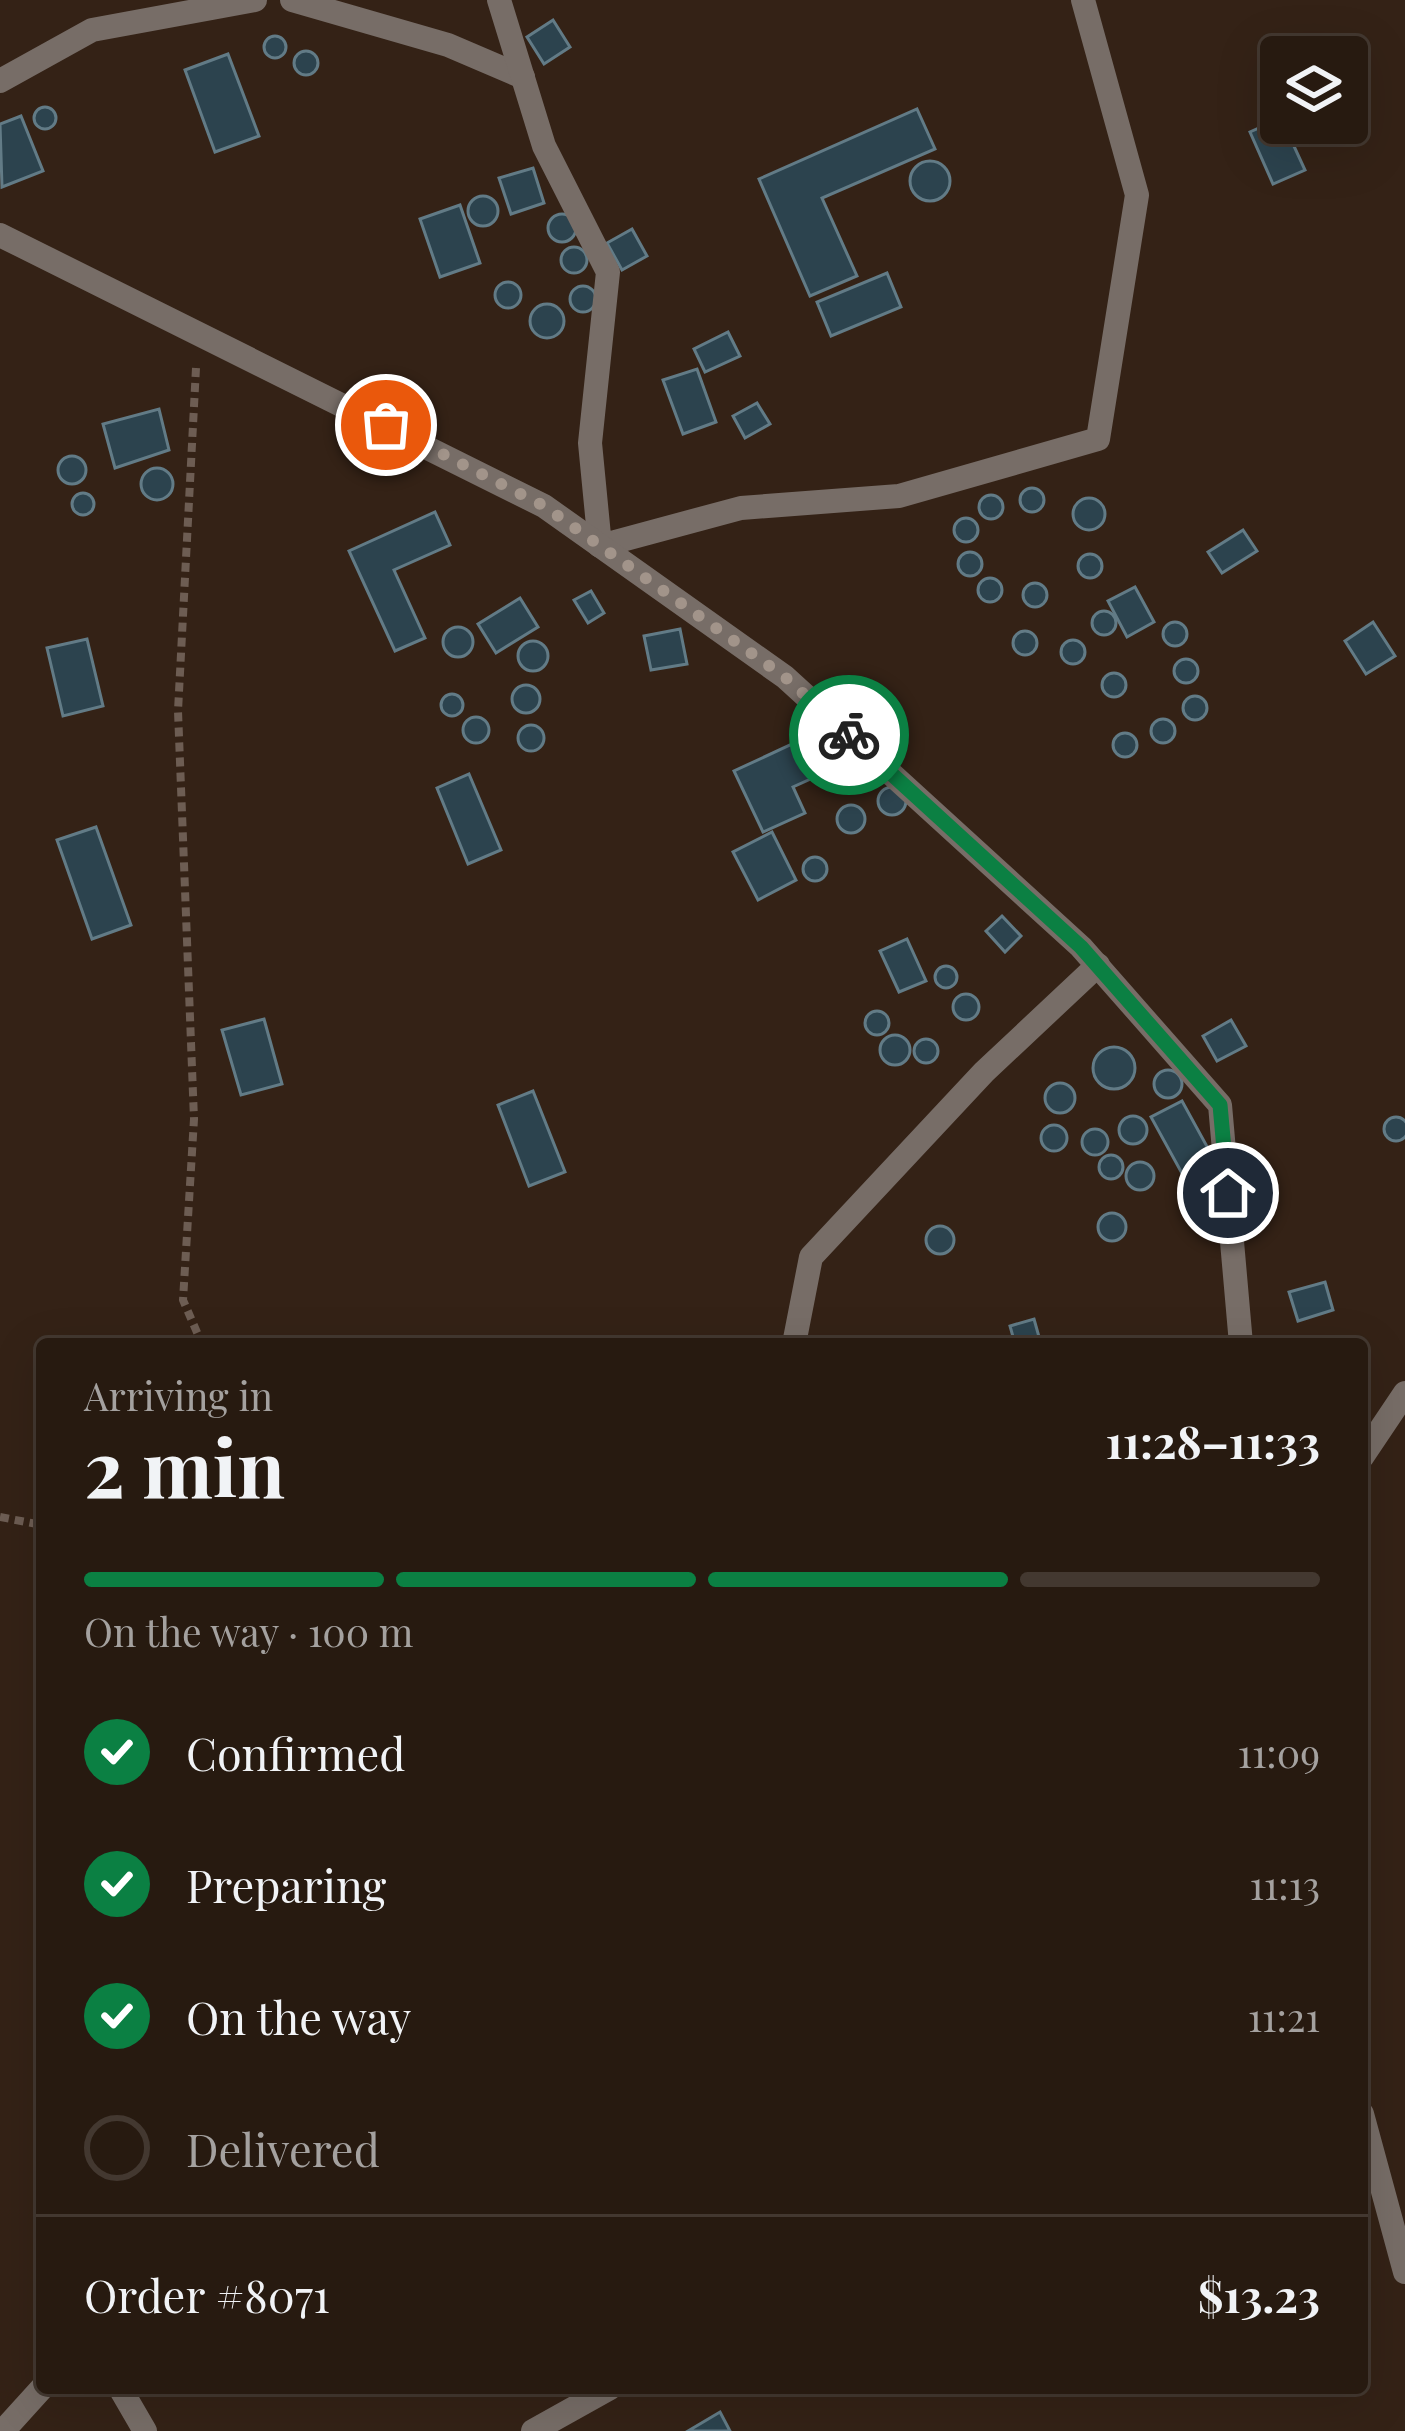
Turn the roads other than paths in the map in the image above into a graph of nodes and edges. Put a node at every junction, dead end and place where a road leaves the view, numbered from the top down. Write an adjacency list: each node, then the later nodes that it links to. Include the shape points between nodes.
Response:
1 (255, 0): 6 (street, via 92,30)
2 (292, 0): 5 (street, via 448,45)
3 (499, 0): 5 (street)
4 (1083, 0): 8 (street, via 1137,195 1098,439 899,496 741,508)
5 (523, 77): 8 (street, via 544,146 608,272 590,443)
6 (0, 81)
7 (0, 235): 8 (street, via 544,506)
8 (600, 546): 9 (street, via 785,677)
9 (1098, 965): 10 (street, via 983,1072 812,1257); 11 (street, via 1220,1105)
10 (795, 1338)
11 (1240, 1338)
12 (1405, 1393): 13 (street)
13 (1368, 1448)
14 (1368, 2136): 15 (street)
15 (1405, 2272)
16 (37, 2394): 19 (street)
17 (123, 2394): 20 (street)
18 (599, 2394): 21 (street)
19 (3, 2431)
20 (145, 2431)
21 (532, 2431)

